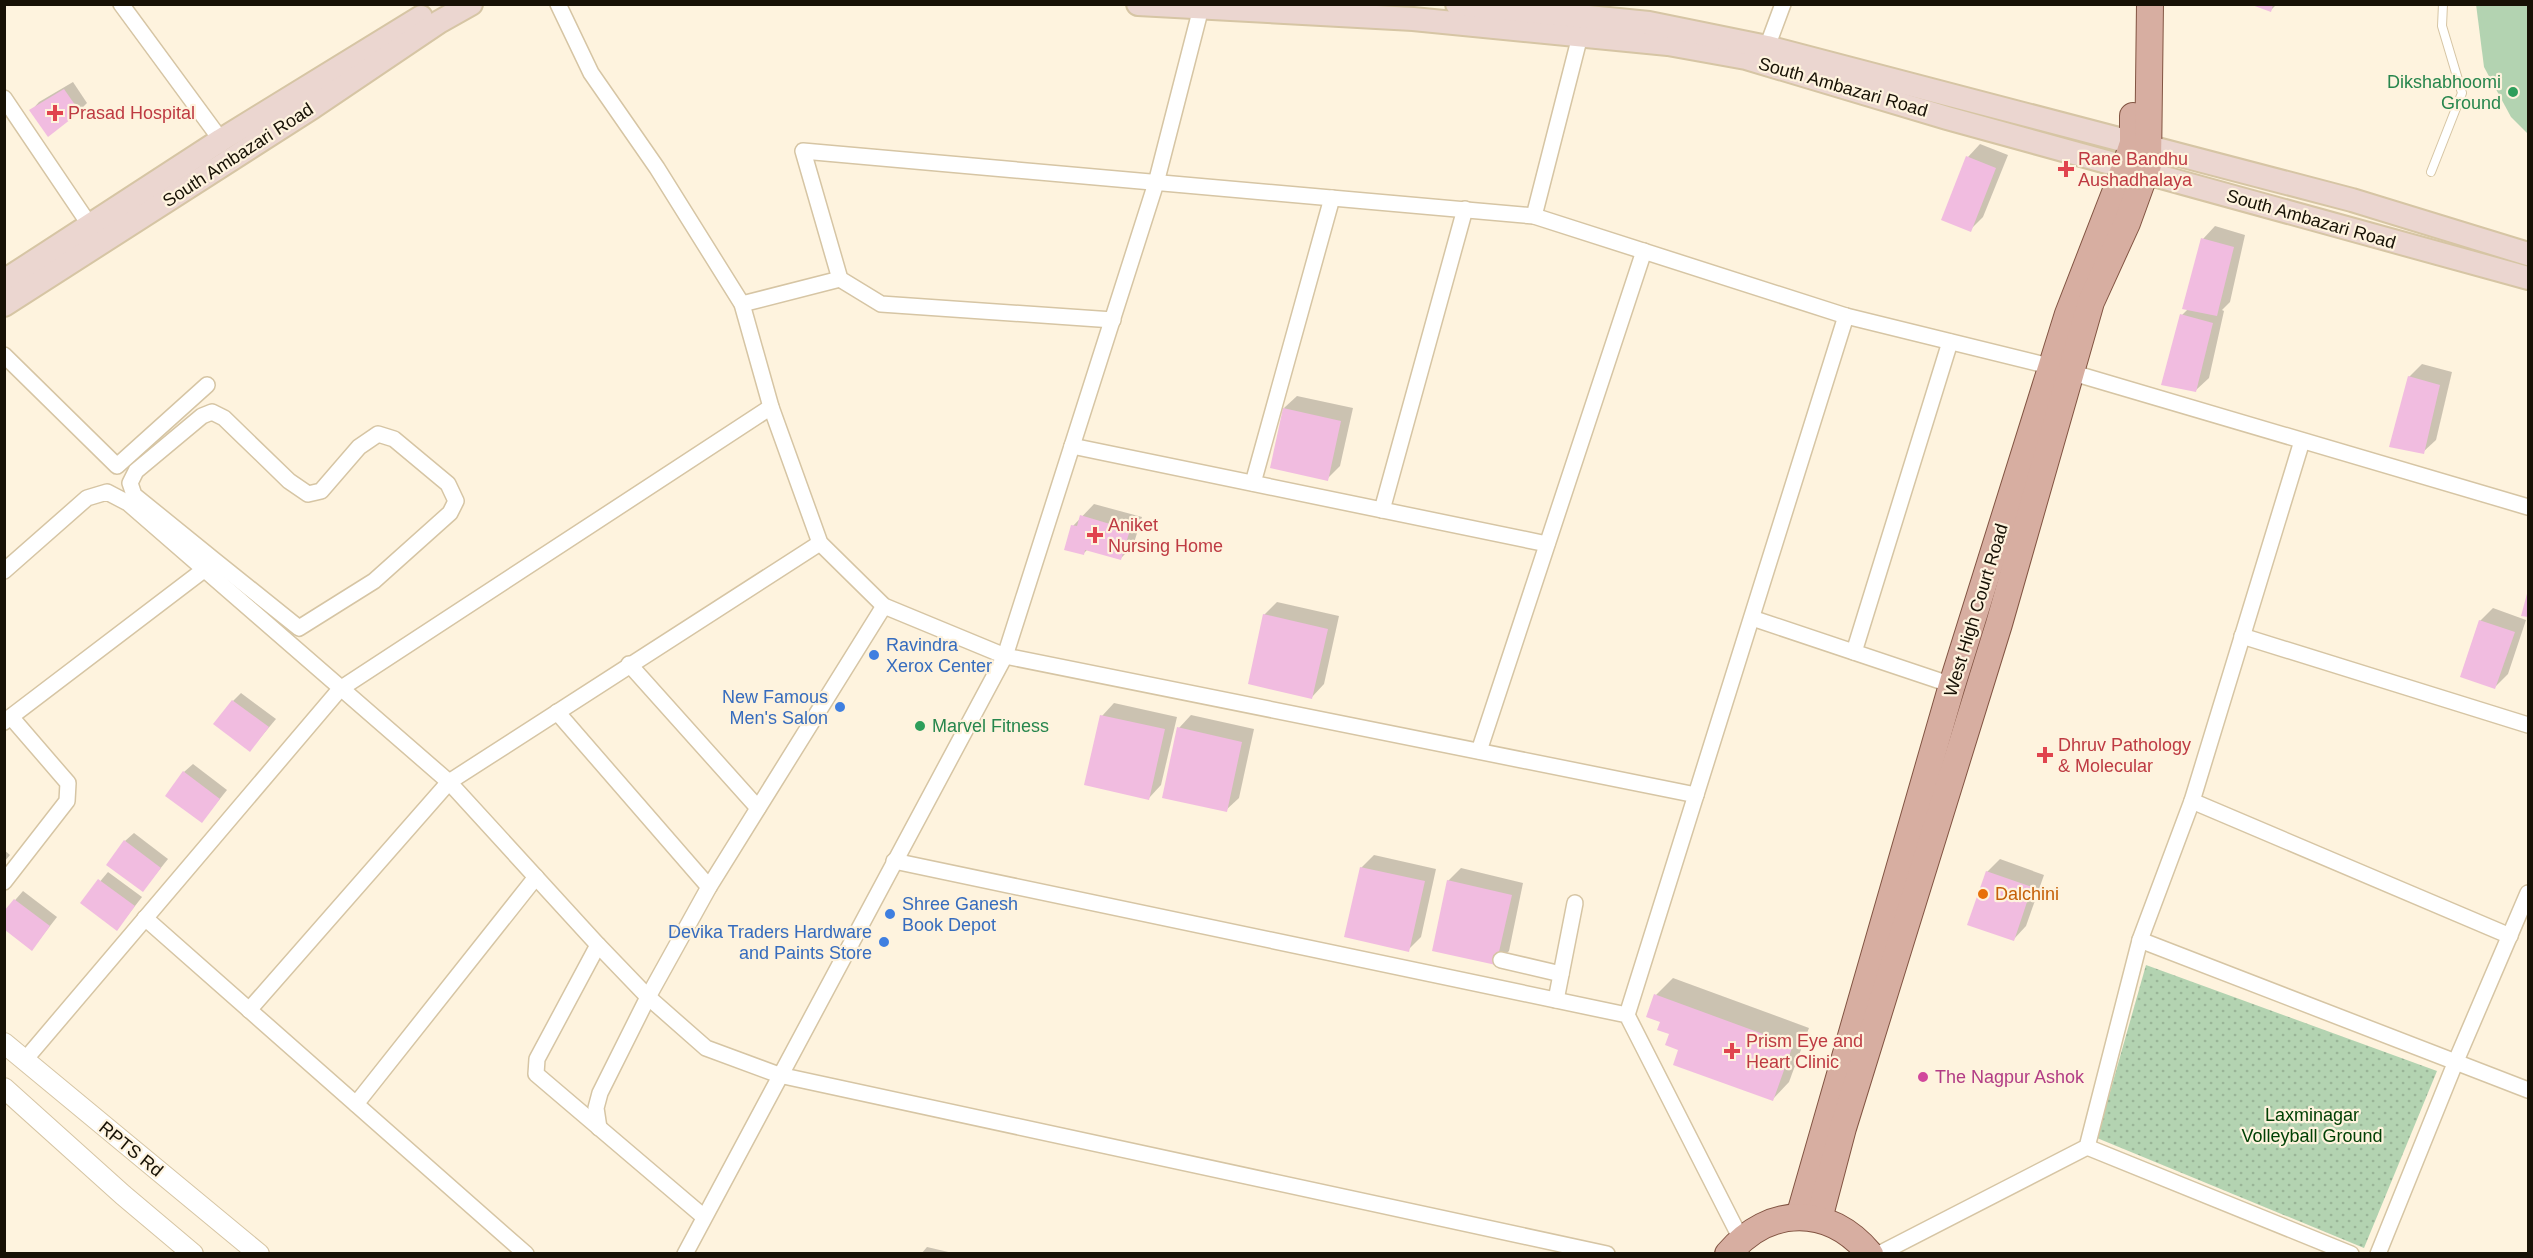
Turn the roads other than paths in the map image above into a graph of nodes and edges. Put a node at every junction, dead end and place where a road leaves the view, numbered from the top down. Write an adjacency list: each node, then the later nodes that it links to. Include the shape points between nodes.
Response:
1 (121, 4): 15 (street)
2 (443, 4): 15 (main road, South Ambazari Road)
3 (471, 4): 29 (main road, South Ambazari Road)
4 (558, 4): 28 (street, via 591,73 657,168)
5 (1138, 4): 11 (main road, South Ambazari Road)
6 (1457, 4): 12 (main road, South Ambazari Road)
7 (1784, 4): 13 (street)
8 (2132, 4): 16 (main road, West High Court Road)
9 (2150, 4): 16 (main road, West High Court Road)
10 (2443, 4): 17 (lane, via 2442,26 2462,93)
11 (1201, 7): 12 (main road, South Ambazari Road, via 1413,19); 18 (street)
12 (1583, 19): 13 (main road, South Ambazari Road, via 1649,23); 16 (main road, South Ambazari Road, via 1668,44 1746,58); 21 (street)
13 (1767, 47): 16 (main road, South Ambazari Road)
14 (4, 98): 22 (street)
15 (221, 140): 22 (main road, South Ambazari Road)
16 (2140, 159): 24 (main road, South Ambazari Road, via 2352,200); 25 (main road, South Ambazari Road); 34 (main road, West High Court Road, via 2068,314)
17 (2431, 172)
18 (1156, 183): 19 (street); 26 (street, via 803,151); 31 (street)
19 (1332, 198): 20 (street); 39 (street)
20 (1465, 209): 21 (street); 41 (street)
21 (1534, 216): 23 (street)
22 (89, 224): 27 (main road, South Ambazari Road)
23 (1644, 251): 30 (street); 43 (street)
24 (2529, 254)
25 (2529, 278)
26 (840, 279): 28 (street); 31 (street, via 881,304)
27 (4, 281)
28 (742, 304): 36 (street)
29 (4, 305)
30 (1846, 316): 32 (street); 47 (street)
31 (1113, 320): 38 (street)
32 (1950, 342): 34 (street); 51 (street)
33 (4, 356): 35 (street, via 117,466)
34 (2062, 370): 37 (street); 54 (main road, West High Court Road); 89 (main road, via 1999,624 1843,1128)
35 (207, 385)
36 (771, 407): 42 (street); 55 (street)
37 (2302, 441): 40 (street); 50 (street)
38 (1072, 446): 39 (street); 52 (street)
39 (1252, 483): 41 (street)
40 (2529, 507)
41 (1382, 510): 43 (street)
42 (820, 543): 46 (street); 53 (street)
43 (1547, 544): 58 (street)
44 (209, 564): 45 (street, via 128,503 107,492 87,498); 48 (street); 48 (street, via 134,495 130,483 136,471 212,412 224,418 289,482 308,494 321,491 359,447 378,434 393,439 448,484 456,501 450,513 374,581 299,628); 49 (street); 65 (street, via 11,717 68,783 67,801)
45 (4, 571)
46 (884, 606): 52 (street); 62 (street)
47 (1752, 618): 51 (street); 60 (street)
48 (287, 619): 49 (street)
49 (276, 632): 55 (street)
50 (2242, 636): 57 (street); 61 (street)
51 (1854, 652): 54 (street)
52 (1005, 656): 58 (street); 63 (street)
53 (629, 664): 56 (street); 62 (street)
54 (1952, 685): 89 (main road, West High Court Road)
55 (340, 689): 59 (street); 69 (street)
56 (557, 712): 59 (street); 66 (street)
57 (2529, 725)
58 (1479, 752): 60 (street)
59 (449, 782): 64 (street); 77 (street)
60 (1696, 795): 78 (street)
61 (2192, 801): 70 (street); 71 (street)
62 (758, 808): 66 (street)
63 (894, 861): 76 (street); 82 (street)
64 (536, 877): 72 (street); 85 (street)
65 (4, 882)
66 (709, 886): 75 (street)
67 (2529, 893): 70 (street)
68 (1575, 903): 74 (street)
69 (145, 918): 77 (street); 80 (street)
70 (2510, 936): 81 (street)
71 (2140, 940): 81 (street); 87 (street)
72 (598, 945): 75 (street); 86 (street, via 537,1059 536,1074)
73 (1501, 960): 74 (street)
74 (1561, 974): 76 (street)
75 (648, 997): 82 (street, via 706,1048); 86 (street, via 600,1093 596,1107)
76 (1556, 1000): 78 (street)
77 (249, 1010): 85 (street)
78 (1627, 1015): 90 (street)
79 (4, 1043): 80 (street, RPTS Rd)
80 (24, 1061): 92 (street, RPTS Rd)
81 (2456, 1061): 84 (street); 99 (street)
82 (779, 1075): 88 (street); 95 (street)
83 (4, 1088): 91 (street)
84 (2529, 1090)
85 (356, 1104): 93 (street)
86 (599, 1128): 88 (street)
87 (2087, 1147): 97 (street); 98 (street)
88 (704, 1217): 94 (street)
89 (1809, 1218): 90 (main road, via 1768,1223); 96 (main road, via 1840,1227)
90 (1734, 1246)
91 (193, 1254)
92 (259, 1254)
93 (526, 1254)
94 (685, 1254)
95 (1607, 1254)
96 (1870, 1254)
97 (1879, 1254)
98 (2350, 1254)
99 (2378, 1254)

